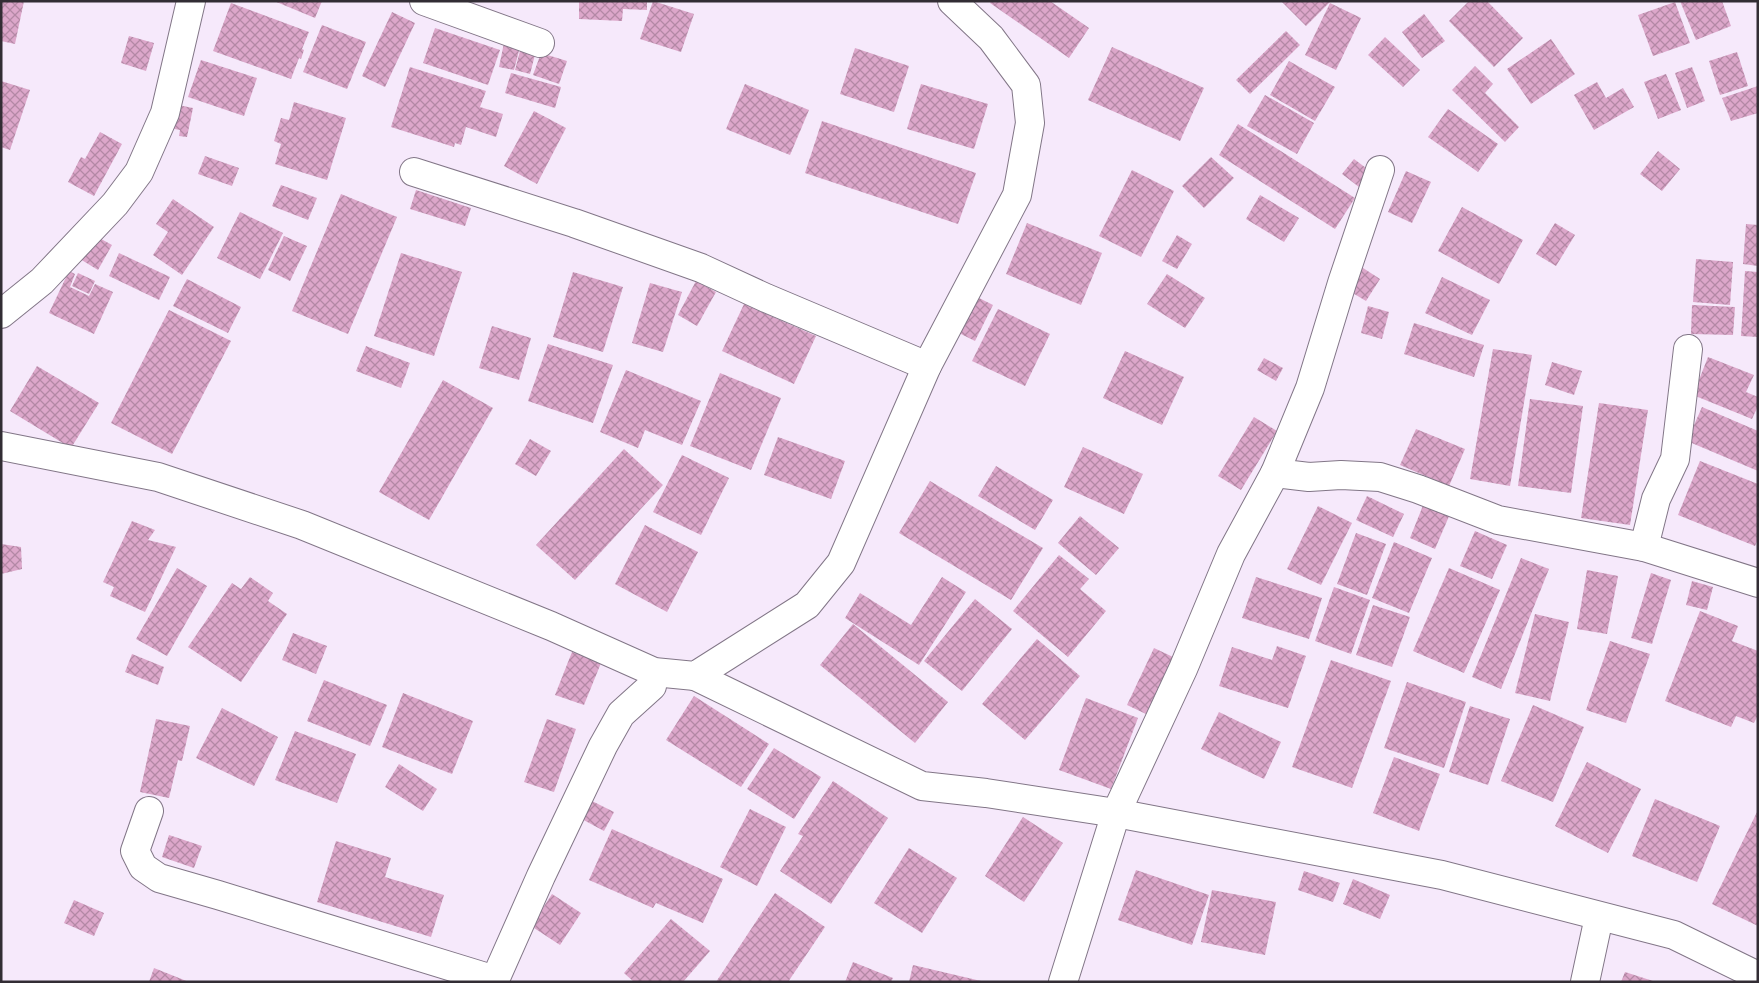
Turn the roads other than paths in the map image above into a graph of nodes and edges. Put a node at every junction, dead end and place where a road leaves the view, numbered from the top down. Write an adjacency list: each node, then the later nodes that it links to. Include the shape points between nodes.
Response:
1 (191, 1): 7 (street, via 165,113 138,172 115,204 42,282)
2 (424, 1): 4 (street)
3 (952, 1): 9 (street, via 991,38 1026,85 1030,124 1017,195)
4 (540, 44)
5 (1380, 170): 11 (street, via 1310,388)
6 (414, 172): 9 (street, via 701,268)
7 (1, 314)
8 (1688, 349): 12 (street, via 1675,459 1656,499)
9 (927, 366): 15 (street, via 841,563 807,605)
10 (1, 446): 14 (street, via 158,477 302,526 551,626)
11 (1275, 473): 12 (street, via 1309,477 1380,477 1498,520); 17 (street, via 1231,554 1183,669)
12 (1644, 547): 13 (street)
13 (1758, 583)
14 (654, 672): 15 (street); 20 (street, via 652,686 621,714 603,746)
15 (695, 676): 17 (street, via 922,786)
16 (149, 811): 20 (street, via 135,851 143,867 159,878)
17 (1116, 813): 18 (street, via 1442,875); 21 (street)
18 (1599, 917): 19 (street, via 1674,936); 22 (street)
19 (1758, 976)
20 (495, 981)
21 (1063, 982)
22 (1585, 982)

